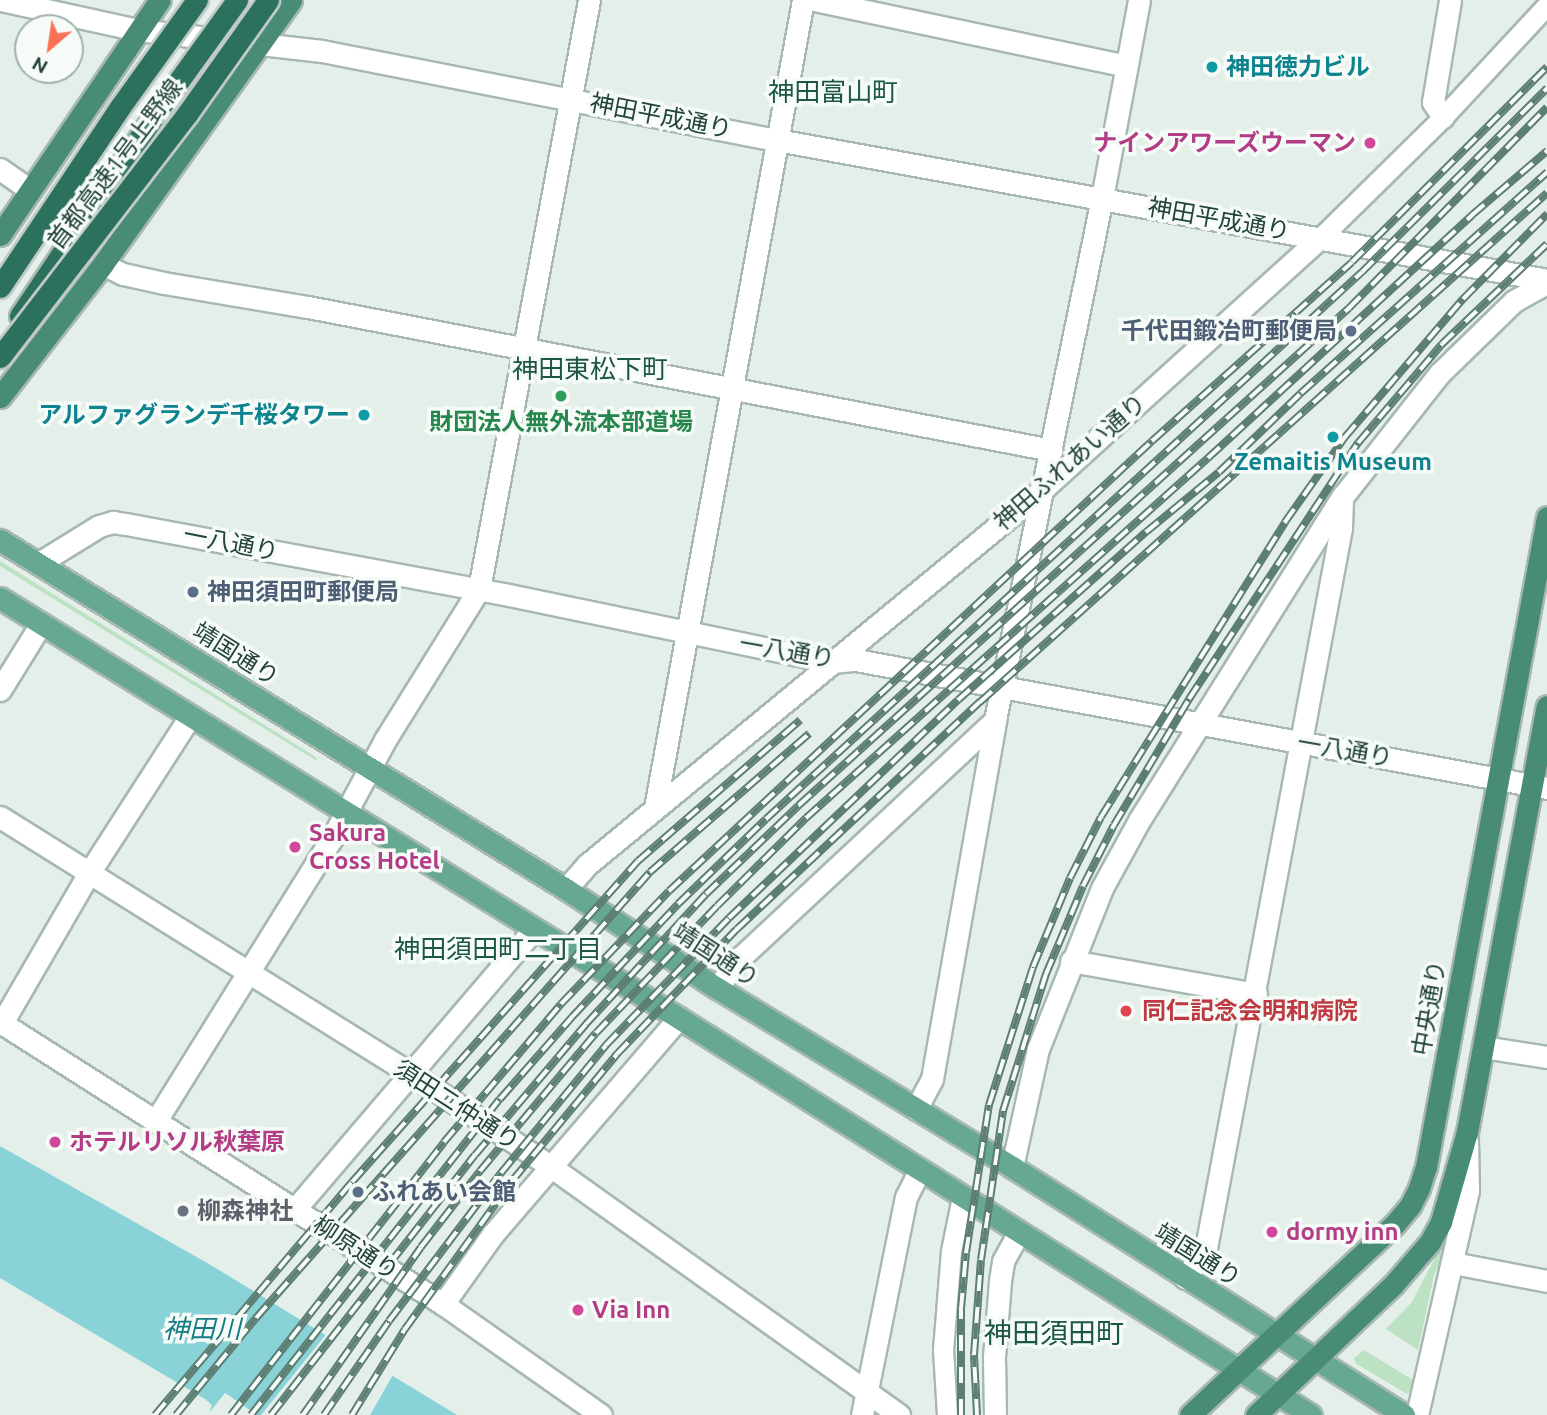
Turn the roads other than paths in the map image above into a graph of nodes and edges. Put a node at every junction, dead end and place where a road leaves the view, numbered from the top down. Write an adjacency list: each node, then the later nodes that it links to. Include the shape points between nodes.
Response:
1 (1, 0): 13 (street, 神田平成通り)
2 (160, 0): 13 (highway)
3 (197, 0): 26 (highway, 首都高速1号上野線, bridge)
4 (237, 0): 27 (highway, bridge)
5 (268, 0): 29 (highway, 首都高速1号上野線, bridge, via 187,114)
6 (291, 0): 14 (highway)
7 (589, 0): 16 (street)
8 (803, 0): 18 (street)
9 (814, 0): 15 (street)
10 (1139, 0): 15 (street)
11 (1450, 0): 17 (street, via 1433,103)
12 (1547, 5): 17 (street, 神田ふれあい通り)
13 (138, 30): 14 (street, 神田平成通り); 20 (highway)
14 (259, 44): 16 (street, 神田平成通り, via 322,51); 24 (highway)
15 (1126, 66): 21 (street)
16 (571, 99): 18 (street, 神田平成通り); 28 (street)
17 (1443, 117): 23 (street, 神田ふれあい通り)
18 (778, 140): 21 (street, 神田平成通り); 30 (street)
19 (0, 169): 20 (street)
20 (30, 190): 22 (highway)
21 (1102, 198): 23 (street, 神田平成通り); 32 (street)
22 (0, 235)
23 (1321, 237): 25 (street, 神田平成通り); 33 (street, 神田ふれあい通り)
24 (103, 264): 28 (street, via 122,274 164,283); 31 (highway)
25 (1547, 282): 34 (street, via 1514,301 1439,374)
26 (0, 287)
27 (0, 347)
28 (524, 348): 30 (street); 38 (street)
29 (0, 357)
30 (731, 388): 32 (street); 41 (street)
31 (0, 397)
32 (1051, 450): 33 (street)
33 (1043, 489): 42 (street, 神田ふれあい通り); 43 (street)
34 (1342, 496): 48 (street); 49 (street, via 1341,528)
35 (1547, 517): 51 (highway, 中央通り)
36 (0, 540): 37 (main road, 靖国通り)
37 (39, 563): 38 (street, 一八通り, via 113,522); 50 (main road, 靖国通り)
38 (479, 589): 41 (street, 一八通り); 50 (street)
39 (0, 598): 40 (main road)
40 (41, 624): 44 (street); 46 (main road)
41 (687, 632): 42 (street, 一八通り); 53 (street)
42 (832, 662): 43 (street, 一八通り, via 856,660); 53 (street, 神田ふれあい通り)
43 (1003, 687): 47 (street); 48 (street, 一八通り)
44 (0, 690)
45 (1547, 706): 52 (highway)
46 (190, 716): 54 (main road); 56 (street)
47 (995, 720): 61 (street, via 740,958); 68 (street, via 932,1079)
48 (1199, 723): 49 (street, 一八通り); 59 (street, via 1102,888)
49 (1300, 742): 51 (street, 一八通り); 62 (street)
50 (370, 767): 54 (street); 57 (main road, 靖国通り)
51 (1498, 778): 52 (street, 一八通り); 81 (highway, 中央通り, via 1419,1188 1394,1224)
52 (1539, 786): 65 (highway)
53 (655, 808): 57 (street, 神田ふれあい通り, via 588,864)
54 (346, 811): 58 (main road); 60 (street)
55 (0, 817): 56 (street, 須田二仲通り)
56 (89, 873): 60 (street, 須田二仲通り); 64 (street)
57 (566, 889): 61 (main road, 靖国通り)
58 (534, 929): 63 (main road); 67 (street)
59 (1071, 961): 62 (street); 72 (street, via 1038,1049)
60 (250, 973): 67 (street, 須田二仲通り); 69 (street)
61 (717, 988): 68 (main road, 靖国通り)
62 (1255, 994): 78 (street, via 1206,1248)
63 (679, 1018): 71 (street); 73 (main road)
64 (1, 1022): 69 (street, 柳原通り)
65 (1483, 1047): 66 (street); 70 (highway)
66 (1547, 1057)
67 (410, 1073): 71 (street, 須田二仲通り); 75 (street)
68 (916, 1109): 72 (main road, 靖国通り)
69 (157, 1119): 75 (street, 柳原通り)
70 (1467, 1132): 77 (street, via 1468,1191); 82 (highway, via 1450,1196 1430,1242 1393,1285)
71 (550, 1166): 80 (street); 84 (street, 須田二仲通り)
72 (1012, 1167): 78 (main road, 靖国通り)
73 (920, 1170): 74 (main road); 84 (street, via 906,1196)
74 (962, 1197): 76 (main road); 89 (street, via 951,1251 943,1350)
75 (295, 1209): 80 (street, 柳原通り)
76 (1018, 1231): 83 (main road); 90 (street, via 1003,1261 1000,1281)
77 (1453, 1263): 79 (street); 95 (street)
78 (1185, 1278): 81 (main road, 靖国通り)
79 (1547, 1280)
80 (443, 1304): 86 (street, 柳原通り)
81 (1275, 1335): 82 (main road, 靖国通り); 83 (highway, 中央通り)
82 (1315, 1359): 85 (highway); 94 (main road, 靖国通り)
83 (1238, 1369): 85 (main road); 91 (highway, 中央通り)
84 (866, 1392): 87 (street); 88 (street, 須田二仲通り)
85 (1278, 1395): 92 (highway); 93 (main road)
86 (601, 1415)
87 (862, 1415)
88 (900, 1415)
89 (947, 1415)
90 (995, 1415)
91 (1189, 1415)
92 (1256, 1415)
93 (1311, 1415)
94 (1404, 1415)
95 (1417, 1415)

